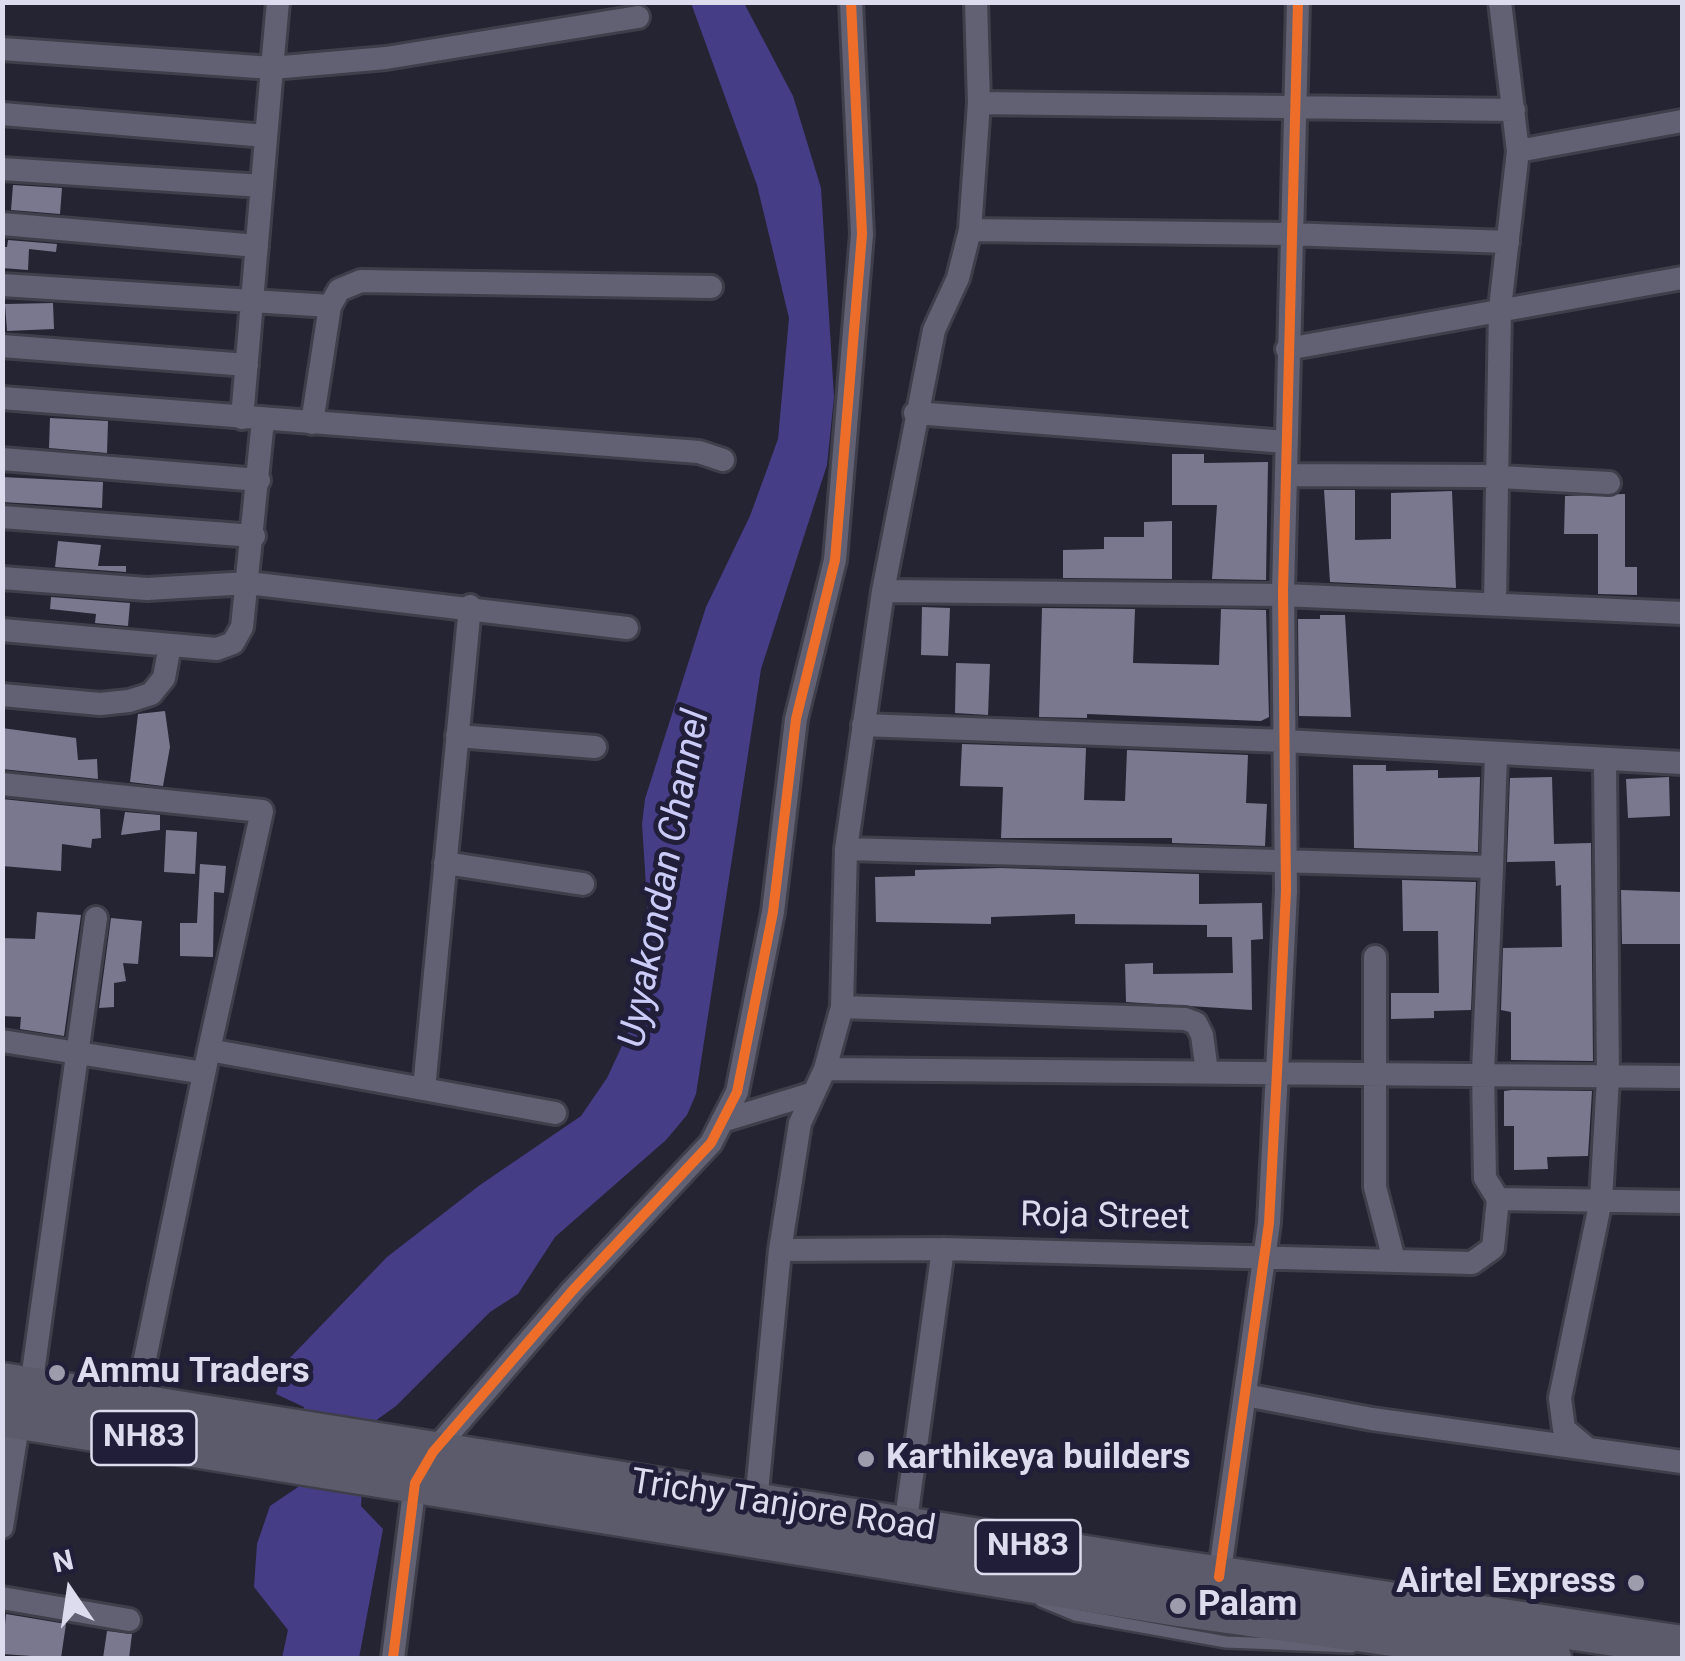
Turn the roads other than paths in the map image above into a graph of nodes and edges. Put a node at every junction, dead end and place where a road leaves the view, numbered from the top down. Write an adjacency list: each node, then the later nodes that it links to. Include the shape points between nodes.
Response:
1 (278, 2): 8 (street)
2 (851, 2): 85 (street, via 862,234 835,560 796,720 766,948 737,1092)
3 (976, 2): 9 (street)
4 (1298, 2): 10 (street)
5 (1500, 2): 11 (street)
6 (638, 17): 8 (street, via 386,58)
7 (2, 49): 8 (street)
8 (272, 68): 14 (street)
9 (979, 104): 10 (street); 19 (street)
10 (1295, 106): 11 (street); 20 (street)
11 (1514, 110): 15 (street)
12 (2, 114): 14 (street)
13 (1682, 121): 15 (street)
14 (266, 136): 17 (street)
15 (1518, 151): 21 (street)
16 (2, 168): 17 (street)
17 (262, 186): 22 (street)
18 (2, 224): 22 (street)
19 (970, 230): 20 (street); 33 (street, via 934,330)
20 (1288, 234): 21 (street); 30 (street)
21 (1508, 242): 28 (street)
22 (257, 246): 26 (street)
23 (1682, 278): 28 (street)
24 (2, 285): 26 (street)
25 (711, 287): 27 (street, via 361,281 339,290)
26 (252, 303): 27 (street); 31 (street)
27 (330, 306): 35 (street)
28 (1500, 308): 30 (street); 40 (street)
29 (2, 346): 31 (street)
30 (1287, 348): 36 (street)
31 (247, 365): 34 (street)
32 (2, 398): 34 (street)
33 (915, 413): 36 (street); 47 (street)
34 (253, 419): 35 (street); 41 (street)
35 (312, 423): 38 (street, via 699,452)
36 (1286, 442): 39 (street)
37 (2, 459): 41 (street)
38 (723, 460)
39 (1286, 474): 40 (street); 48 (street)
40 (1498, 477): 42 (street); 49 (street)
41 (258, 480): 44 (street)
42 (1610, 483)
43 (2, 517): 44 (street)
44 (254, 536): 46 (street)
45 (2, 578): 46 (street, via 147,590)
46 (248, 583): 50 (street); 54 (street, via 242,627 232,644)
47 (883, 591): 48 (street); 56 (street)
48 (1283, 595): 49 (street); 58 (street)
49 (1495, 602): 51 (street)
50 (470, 606): 52 (street); 57 (street)
51 (1682, 612)
52 (626, 628)
53 (2, 630): 54 (street)
54 (170, 645): 55 (street, via 164,678 151,694 129,701)
55 (2, 694)
56 (863, 725): 58 (street); 64 (street)
57 (458, 736): 59 (street); 66 (street)
58 (1284, 741): 60 (street); 65 (street)
59 (595, 746)
60 (1496, 755): 61 (street); 67 (street)
61 (1605, 762): 62 (street); 81 (street)
62 (1682, 763)
63 (2, 784): 74 (street, via 262,811)
64 (846, 849): 65 (street); 71 (street)
65 (1286, 860): 67 (street); 77 (street)
66 (445, 863): 68 (street); 82 (street)
67 (1492, 866): 79 (street)
68 (583, 884)
69 (96, 918): 73 (street)
70 (1375, 957): 78 (street)
71 (842, 1007): 75 (street); 76 (street, via 1184,1019 1202,1035)
72 (2, 1041): 73 (street)
73 (79, 1052): 74 (street); 94 (street)
74 (207, 1061): 82 (street); 95 (street)
75 (825, 1069): 76 (street); 83 (street)
76 (1207, 1072): 77 (street)
77 (1277, 1072): 78 (street); 91 (street)
78 (1372, 1072): 79 (street); 92 (street, via 1375,1187)
79 (1483, 1072): 81 (street); 86 (street, via 1485,1178)
80 (1682, 1077): 81 (street)
81 (1608, 1078): 87 (street)
82 (424, 1090): 84 (street)
83 (814, 1092): 85 (street); 90 (street, via 800,1123)
84 (555, 1113)
85 (722, 1121): 99 (street, via 711,1144)
86 (1498, 1198): 87 (street); 92 (street, Roja Street, via 1493,1248 1472,1263)
87 (1601, 1200): 88 (street); 97 (street, via 1560,1398 1564,1429)
88 (1682, 1202)
89 (943, 1249): 90 (street, Roja Street); 91 (street, Roja Street); 102 (street)
90 (780, 1250): 100 (street)
91 (1265, 1257): 92 (street, Roja Street); 93 (street)
92 (1394, 1260)
93 (1246, 1395): 97 (street); 103 (street)
94 (14, 1402): 95 (highway, Trichy Tanjore Road / NH83); 96 (highway, Trichy Tanjore Road / NH83); 101 (street)
95 (136, 1402): 96 (highway, Trichy Tanjore Road / NH83)
96 (284, 1443): 99 (highway, Trichy Tanjore Road / NH83)
97 (1588, 1449): 98 (street)
98 (1682, 1462)
99 (399, 1464): 100 (highway, Trichy Tanjore Road / NH83); 107 (street); 108 (highway, Trichy Tanjore Road / NH83, via 1007,1578)
100 (756, 1503): 102 (highway, Trichy Tanjore Road / NH83)
101 (2, 1527)
102 (905, 1527): 103 (highway, Trichy Tanjore Road / NH83)
103 (1220, 1577): 106 (highway, Trichy Tanjore Road / NH83)
104 (2, 1598): 105 (street)
105 (129, 1620)
106 (1682, 1646)
107 (393, 1658)
108 (1551, 1658)

